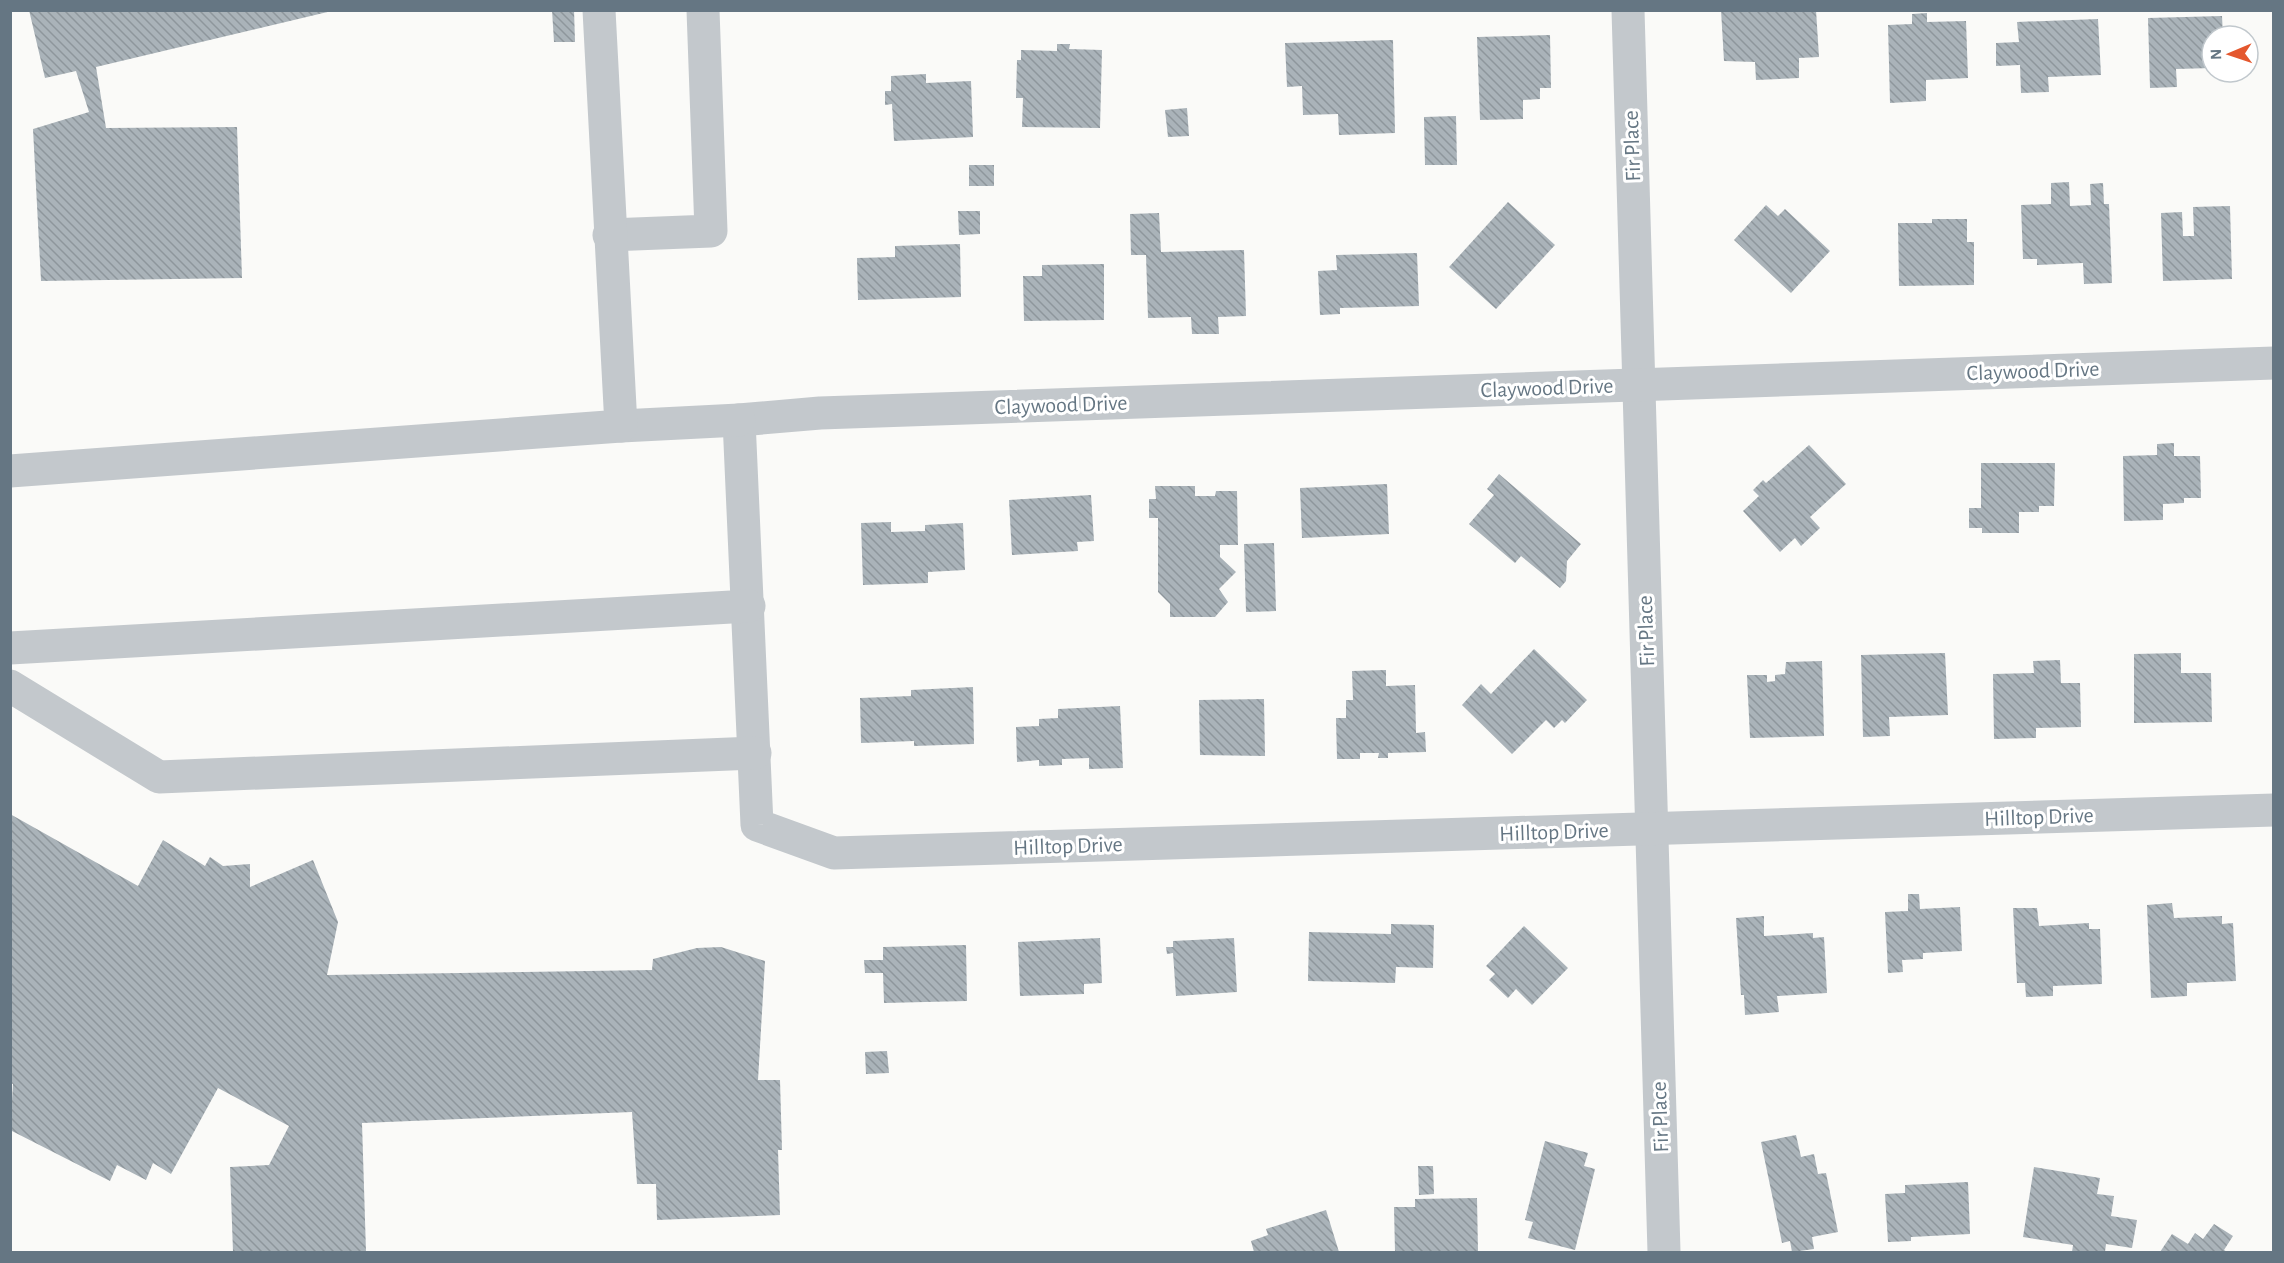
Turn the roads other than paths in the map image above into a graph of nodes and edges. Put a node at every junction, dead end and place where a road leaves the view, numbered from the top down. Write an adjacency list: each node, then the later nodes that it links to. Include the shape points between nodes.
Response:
1 (598, 10): 4 (street)
2 (703, 10): 4 (street, via 711,231)
3 (1628, 10): 6 (street, Fir Place)
4 (609, 235): 8 (street)
5 (2274, 363): 6 (street, Claywood Drive)
6 (1640, 384): 7 (street, Claywood Drive); 15 (street, Fir Place)
7 (739, 420): 8 (street, Claywood Drive); 10 (street)
8 (621, 426): 9 (street, Claywood Drive)
9 (10, 471)
10 (749, 606): 11 (street); 13 (street)
11 (10, 648)
12 (10, 686): 13 (street, via 159,777)
13 (755, 753): 15 (street, Hilltop Drive, via 757,825 834,853)
14 (2274, 810): 15 (street, Hilltop Drive)
15 (1651, 829): 16 (street, Fir Place)
16 (1664, 1252)

